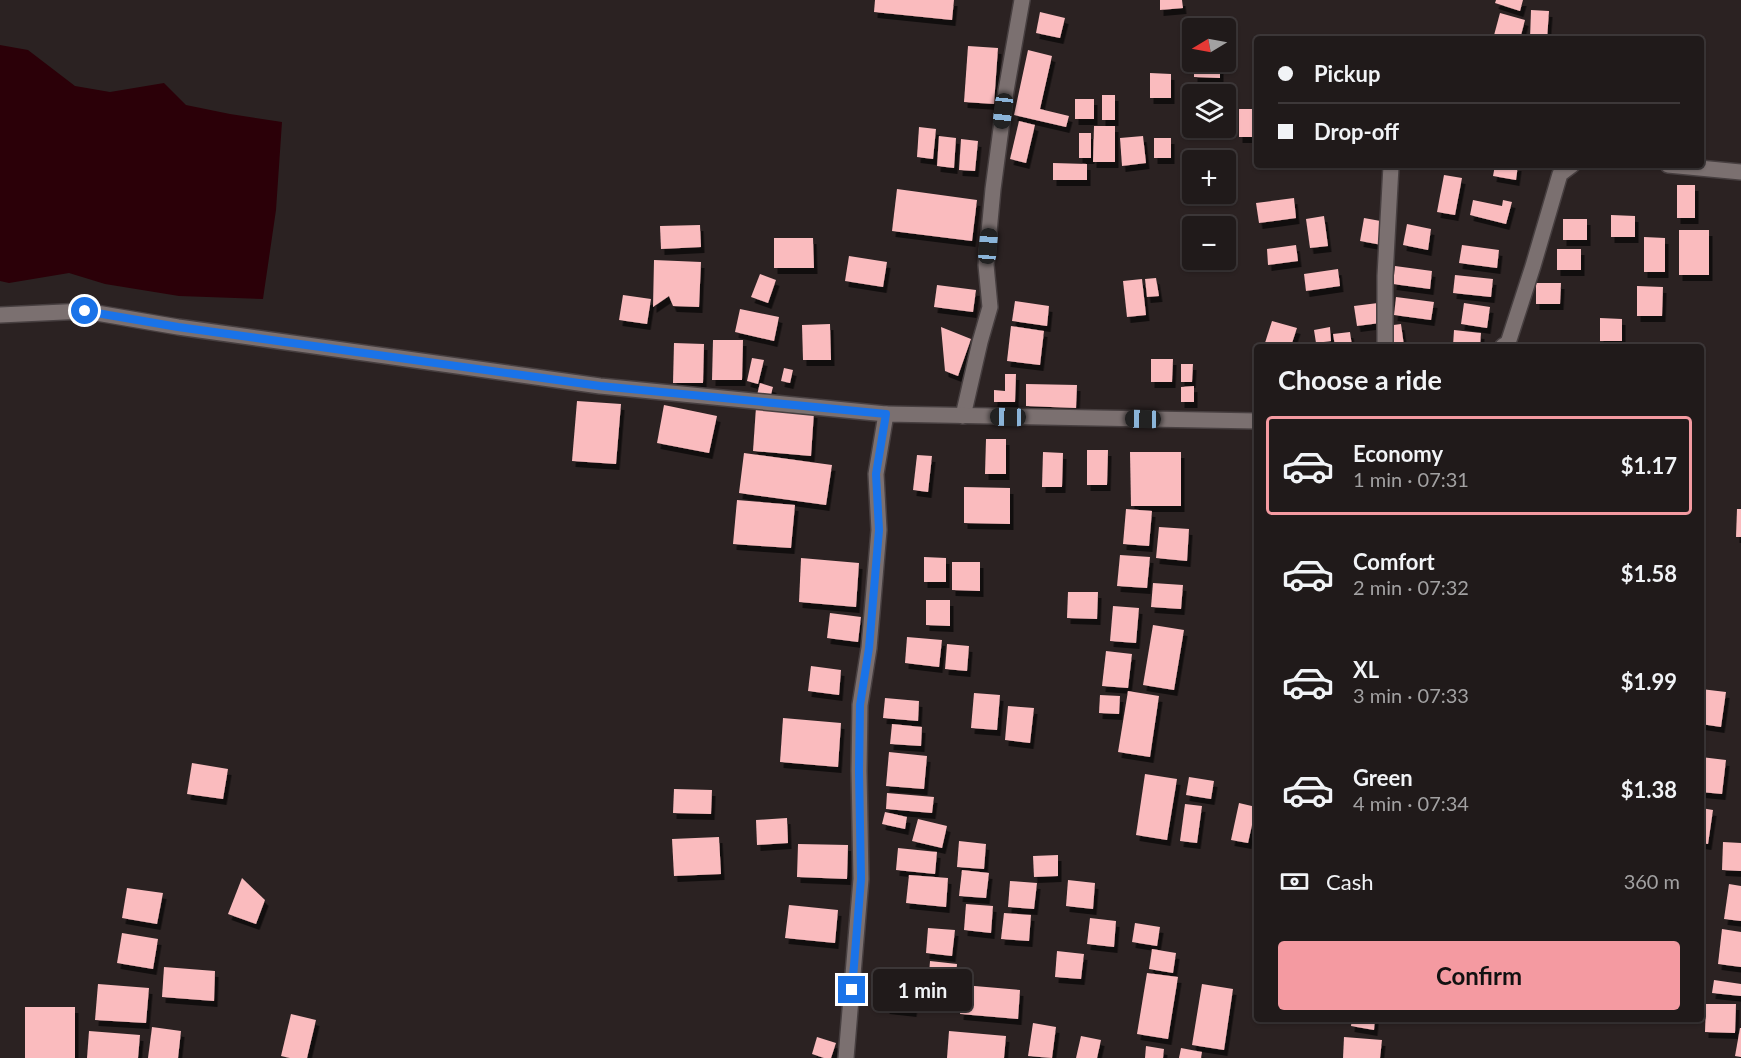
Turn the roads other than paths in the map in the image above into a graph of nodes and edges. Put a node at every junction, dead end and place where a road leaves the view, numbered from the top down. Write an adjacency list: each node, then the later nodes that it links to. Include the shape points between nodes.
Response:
1 (1022, 0): 10 (street, via 993,189 986,265 990,307)
2 (1391, 168): 7 (street)
3 (1568, 168): 8 (street, via 1560,174)
4 (1699, 168): 5 (street)
5 (1741, 172)
6 (0, 315): 9 (street, via 85,311 600,386)
7 (1384, 344)
8 (1506, 344)
9 (886, 414): 10 (street); 12 (street, via 876,474 879,530 860,705 861,879)
10 (963, 416): 11 (street)
11 (1254, 421)
12 (846, 1058)

